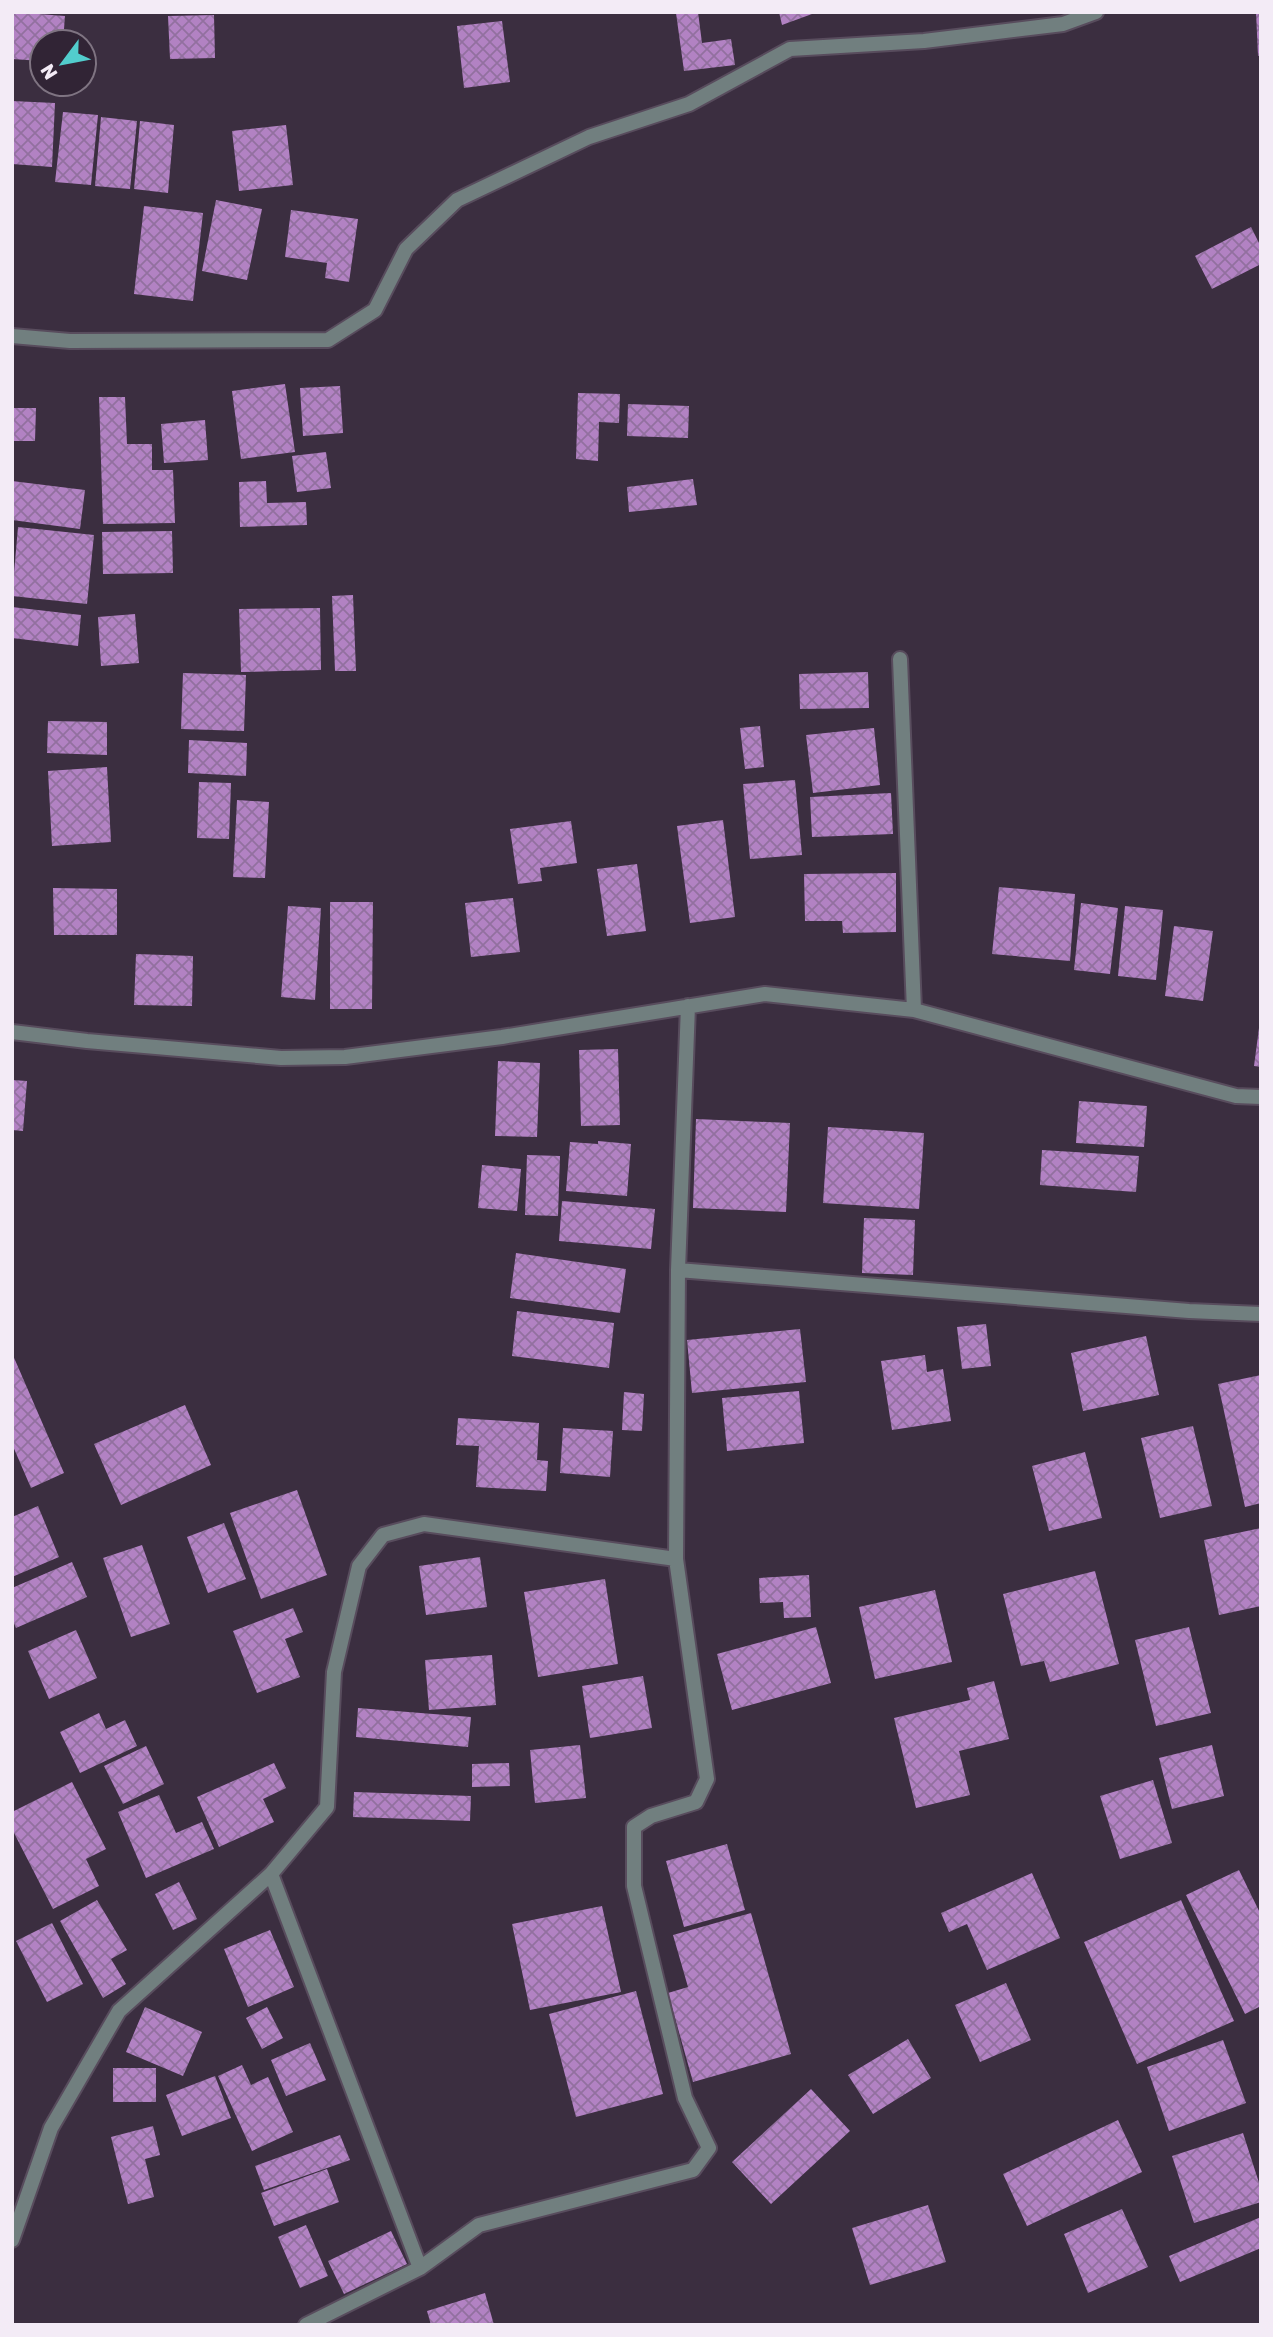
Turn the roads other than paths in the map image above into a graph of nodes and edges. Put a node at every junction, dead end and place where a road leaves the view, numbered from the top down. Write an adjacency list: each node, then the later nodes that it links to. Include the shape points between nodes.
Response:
1 (1096, 12): 2 (street, via 1063,24 924,41 790,48 689,104 589,137 457,200 406,249 375,310 328,340 70,341)
2 (12, 336)
3 (900, 659): 5 (street)
4 (688, 1006): 5 (street, via 765,994); 6 (street, via 345,1057 281,1058); 8 (street)
5 (914, 1010): 7 (street, via 1236,1096)
6 (12, 1032)
7 (1261, 1097)
8 (678, 1270): 9 (street); 10 (street)
9 (1261, 1314)
10 (676, 1559): 11 (street, via 424,1524 383,1535 359,1566 334,1672 327,1807); 13 (street, via 707,1779 696,1802 651,1816 634,1827 634,1886 685,2098 709,2148 693,2170 479,2225)
11 (271, 1874): 12 (street, via 119,2011 51,2128); 13 (street)
12 (12, 2240)
13 (420, 2268): 14 (street)
14 (306, 2325)

